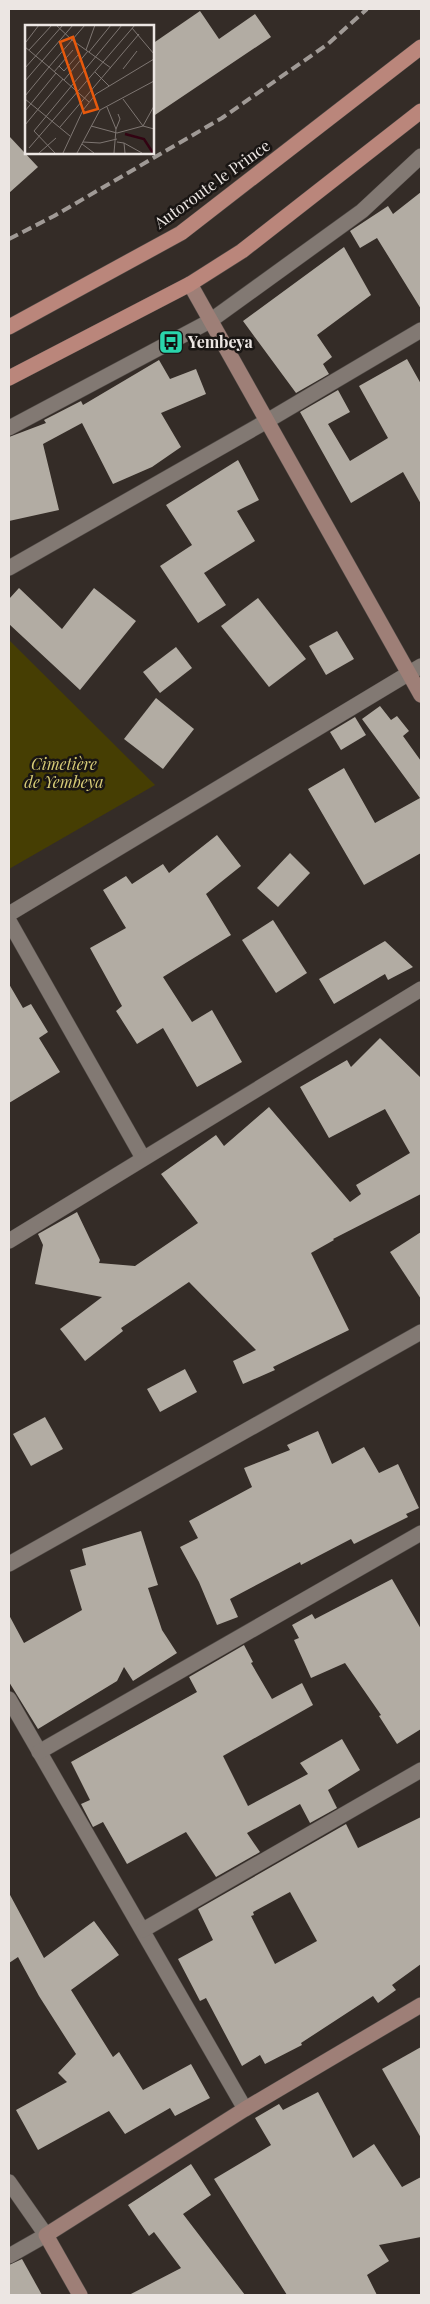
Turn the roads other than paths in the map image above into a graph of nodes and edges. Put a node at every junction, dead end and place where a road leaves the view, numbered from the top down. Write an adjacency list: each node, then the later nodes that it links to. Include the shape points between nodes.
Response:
1 (421, 47): 6 (main road, Autoroute le Prince, via 181,233)
2 (421, 111): 4 (main road, via 242,251)
3 (421, 156): 5 (street, via 362,211)
4 (190, 284): 5 (street); 8 (main road)
5 (210, 321): 9 (street); 10 (street)
6 (9, 327)
7 (421, 330): 9 (street)
8 (9, 378)
9 (267, 421): 11 (street); 13 (street)
10 (9, 428)
11 (9, 568)
12 (421, 666): 13 (street)
13 (408, 674): 14 (street); 15 (street)
14 (421, 695)
15 (9, 914)
16 (9, 921): 18 (street)
17 (421, 989): 18 (street)
18 (143, 1158): 19 (street)
19 (9, 1240)
20 (421, 1332): 22 (street)
21 (421, 1533): 24 (street)
22 (9, 1564)
23 (9, 1699): 24 (street)
24 (39, 1752): 26 (street)
25 (421, 1770): 26 (street)
26 (143, 1930): 28 (street)
27 (421, 2005): 28 (street)
28 (245, 2108): 30 (street)
29 (9, 2182): 30 (street)
30 (46, 2235): 31 (street); 32 (street)
31 (9, 2256)
32 (80, 2295)

